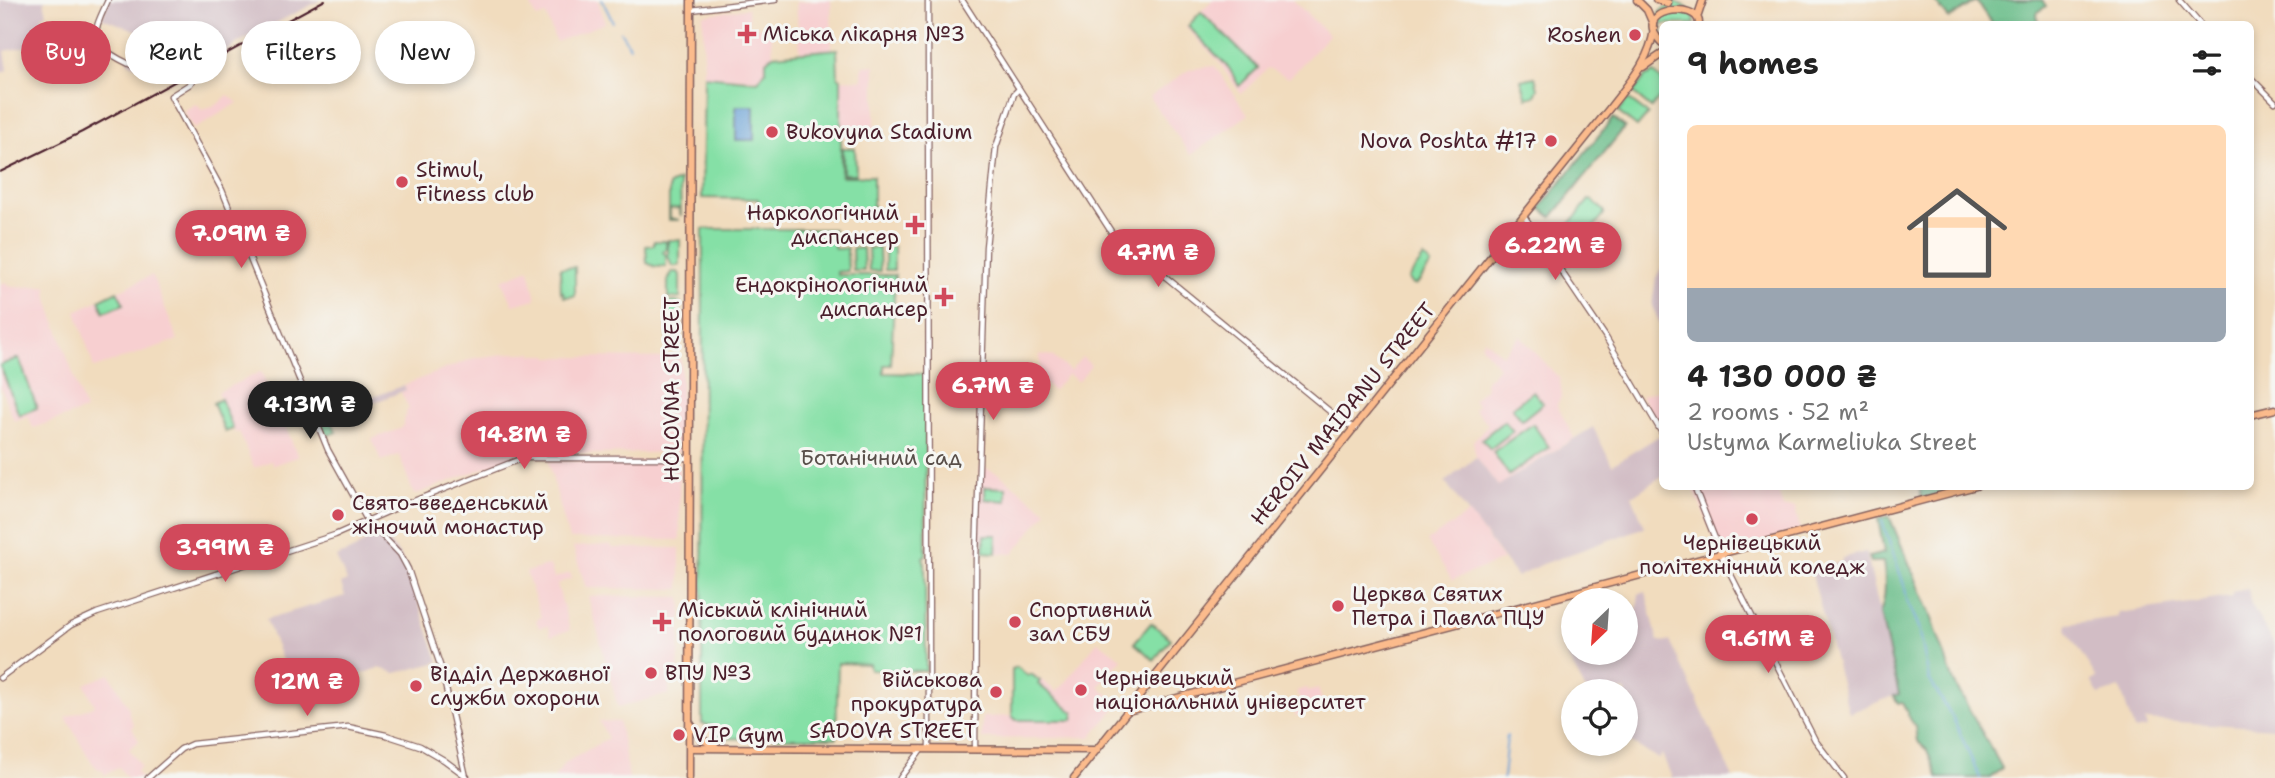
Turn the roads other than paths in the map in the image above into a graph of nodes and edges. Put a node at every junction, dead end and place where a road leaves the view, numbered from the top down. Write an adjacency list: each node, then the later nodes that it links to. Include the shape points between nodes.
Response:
1 (108, 0): 32 (street, via 96,33 102,48 142,69 179,61 197,73 173,100 222,190 328,450)
2 (691, 0): 13 (main road, HOLOVNA STREET)
3 (775, 0): 13 (street)
4 (928, 0): 41 (street)
5 (962, 0): 22 (street)
6 (1637, 0): 17 (main road, via 1647,10)
7 (1656, 0): 11 (main road)
8 (1703, 0): 14 (main road)
9 (2179, 0): 16 (street)
10 (1677, 1): 11 (main road)
11 (1668, 3): 17 (main road, via 1657,12)
12 (1685, 3): 14 (main road)
13 (691, 10): 29 (main road, HOLOVNA STREET)
14 (1698, 15): 15 (main road)
15 (1699, 21)
16 (2197, 21)
17 (1653, 27): 18 (main road); 20 (main road, via 1650,49)
18 (1659, 38)
19 (1659, 56): 20 (main road)
20 (1639, 70): 24 (main road, HEROIV MAIDANU STREET)
21 (2254, 80): 23 (street)
22 (1019, 89): 27 (street, via 1112,233 1344,423); 40 (street, via 1013,94 996,147 986,247)
23 (2275, 102)
24 (1524, 216): 27 (main road, HEROIV MAIDANU STREET); 28 (street, via 1605,336)
25 (2275, 409): 26 (main road)
26 (2254, 413)
27 (1356, 428): 35 (main road, HEROIV MAIDANU STREET)
28 (1659, 428)
29 (688, 458): 32 (street, via 523,458); 36 (main road, HOLOVNA STREET)
30 (1696, 490): 33 (street)
31 (1961, 490): 33 (main road)
32 (367, 520): 34 (street, via 307,545 80,621); 44 (street, via 408,569 442,671)
33 (1721, 554): 35 (main road); 48 (street, via 1815,740)
34 (0, 678)
35 (1126, 712): 42 (main road, HEROIV MAIDANU STREET)
36 (690, 723): 37 (main road); 38 (main road, HOLOVNA STREET)
37 (701, 738): 38 (main road); 39 (main road)
38 (690, 746): 39 (main road, SADOVA STREET); 45 (main road, HOLOVNA STREET)
39 (719, 748): 41 (main road, SADOVA STREET)
40 (975, 748): 41 (main road, SADOVA STREET); 42 (main road, SADOVA STREET)
41 (926, 749): 46 (street)
42 (1096, 750): 47 (main road, HEROIV MAIDANU STREET)
43 (148, 778): 44 (street, via 192,744 348,727 420,746)
44 (467, 778)
45 (689, 778)
46 (900, 778)
47 (1074, 778)
48 (1844, 778)

